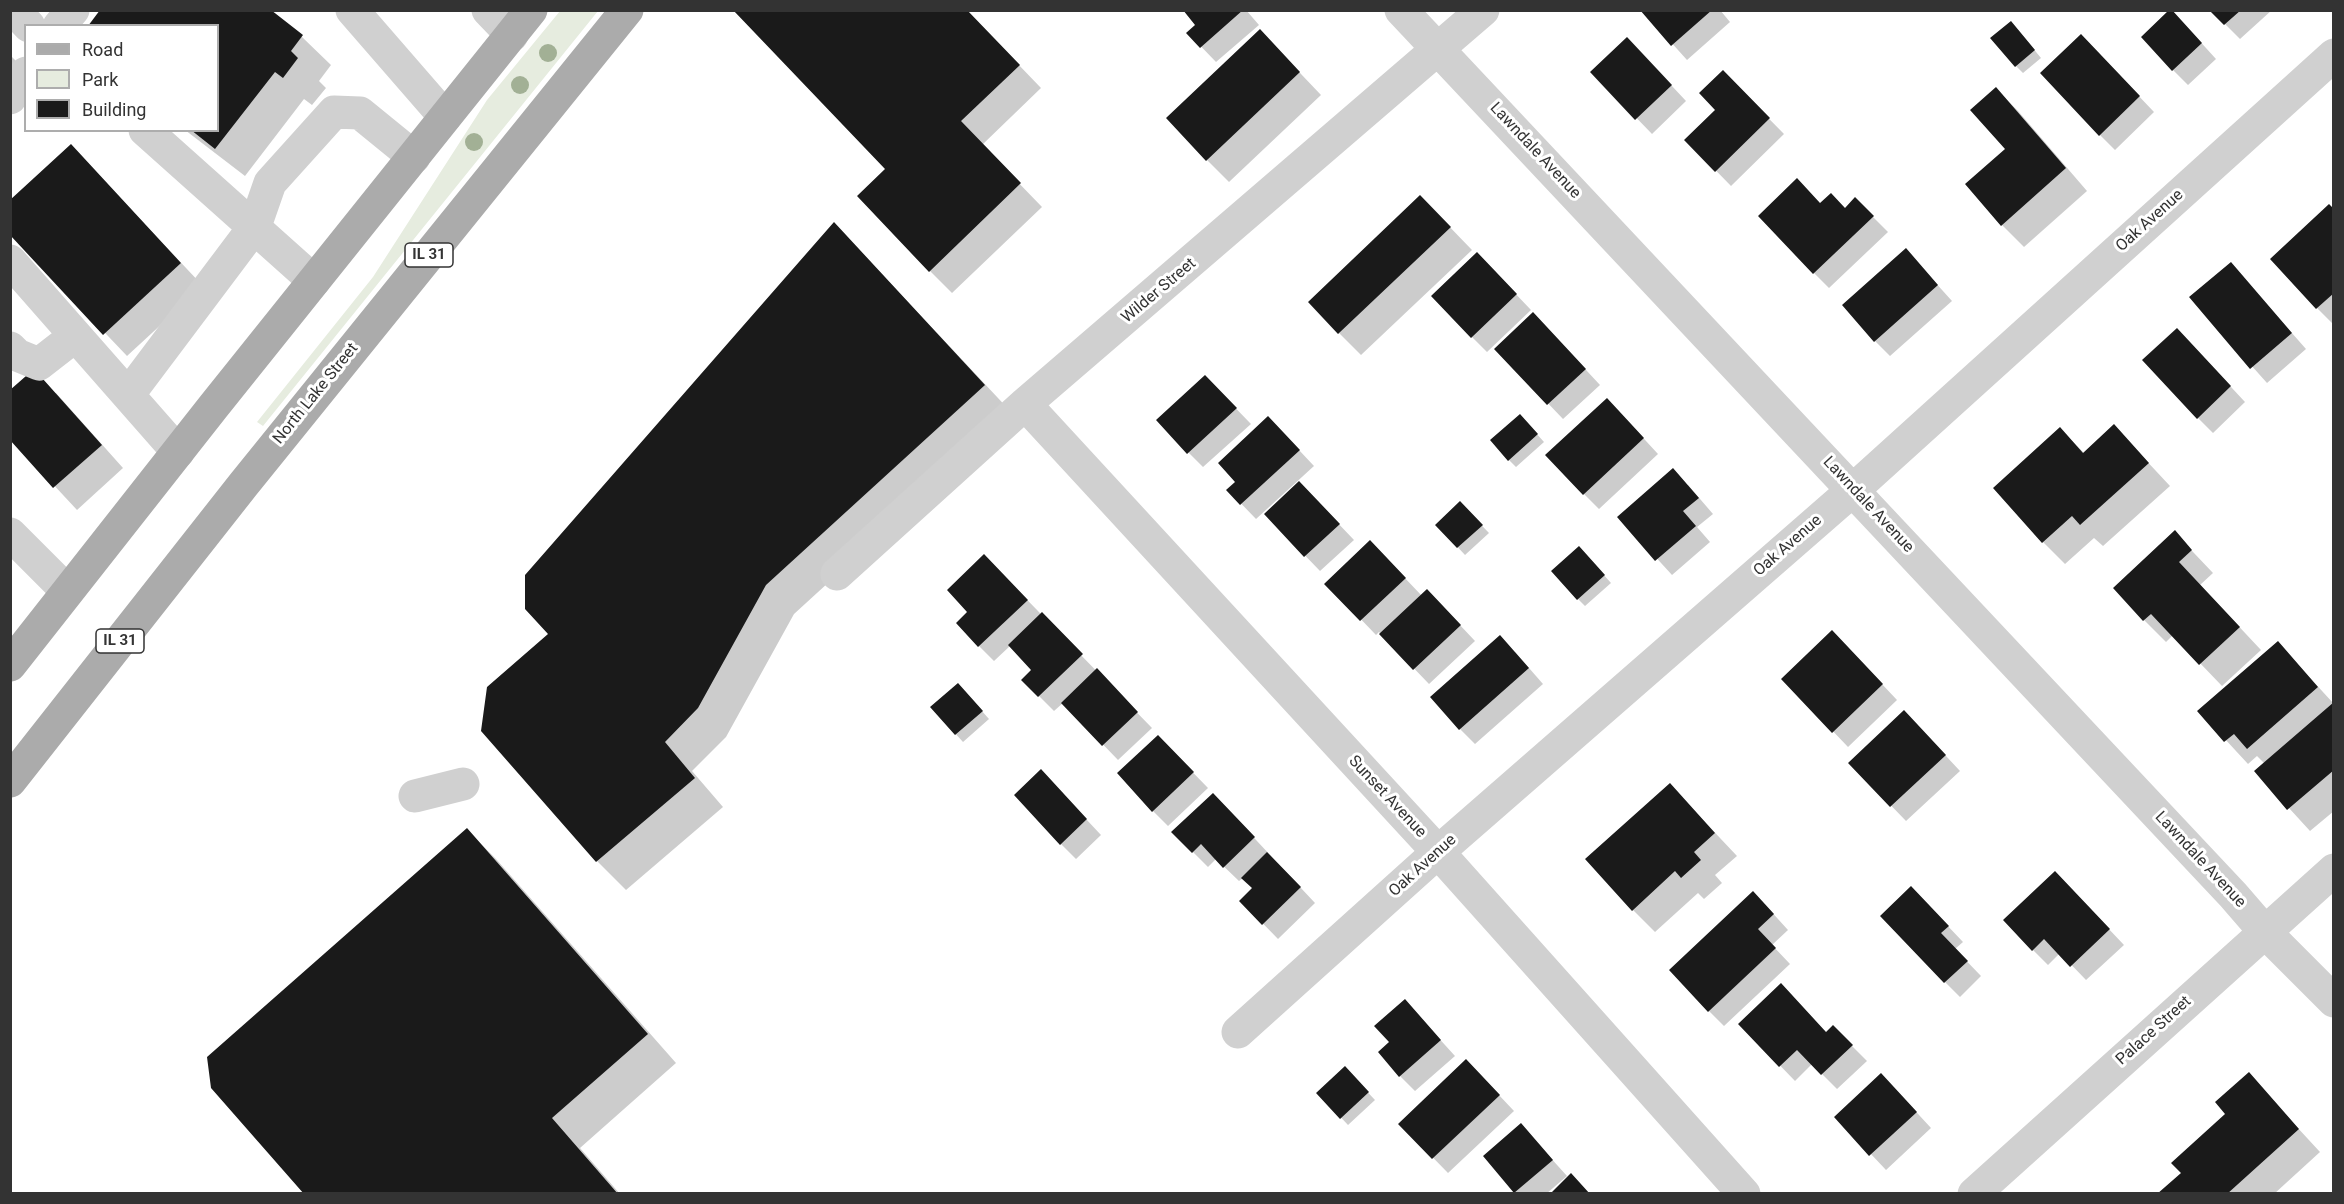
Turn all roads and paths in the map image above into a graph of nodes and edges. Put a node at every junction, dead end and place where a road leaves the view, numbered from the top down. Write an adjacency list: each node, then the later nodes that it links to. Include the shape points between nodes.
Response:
1 (14, 10): 9 (street)
2 (73, 10): 10 (street)
3 (352, 10): 15 (street)
4 (488, 10): 8 (street)
5 (627, 10): 31 (main road, North Lake Street / IL 31, via 243,485)
6 (1401, 10): 11 (street, Lawndale Avenue)
7 (1484, 10): 11 (street, Wilder Street)
8 (522, 23): 15 (main road)
9 (27, 24)
10 (61, 24)
11 (1438, 51): 24 (street, Wilder Street); 26 (street, Lawndale Avenue)
12 (2334, 55): 26 (street, Oak Avenue)
13 (24, 76): 14 (street)
14 (10, 98)
15 (446, 117): 17 (main road)
16 (147, 132): 18 (street)
17 (414, 158): 18 (street, via 360,114 334,112 270,183); 20 (main road)
18 (255, 226): 20 (street); 23 (street)
19 (10, 261): 21 (street)
20 (314, 281): 25 (main road)
21 (75, 336): 22 (street, via 39,364); 23 (street)
22 (10, 348)
23 (128, 395): 25 (street)
24 (1025, 404): 28 (street, Wilder Street); 34 (street, Sunset Avenue)
25 (178, 452): 29 (main road)
26 (1852, 490): 34 (street, Oak Avenue); 36 (street, Lawndale Avenue)
27 (10, 534): 29 (street)
28 (837, 574)
29 (67, 591): 30 (main road)
30 (11, 662)
31 (10, 781)
32 (463, 784): 33 (street)
33 (416, 796)
34 (1438, 852): 38 (street, Oak Avenue); 39 (street, Sunset Avenue)
35 (2334, 870): 36 (street, Palace Street)
36 (2265, 932): 37 (street, Lawndale Avenue); 40 (street, Palace Street)
37 (2334, 1001)
38 (1238, 1032)
39 (1744, 1194)
40 (1974, 1194)

